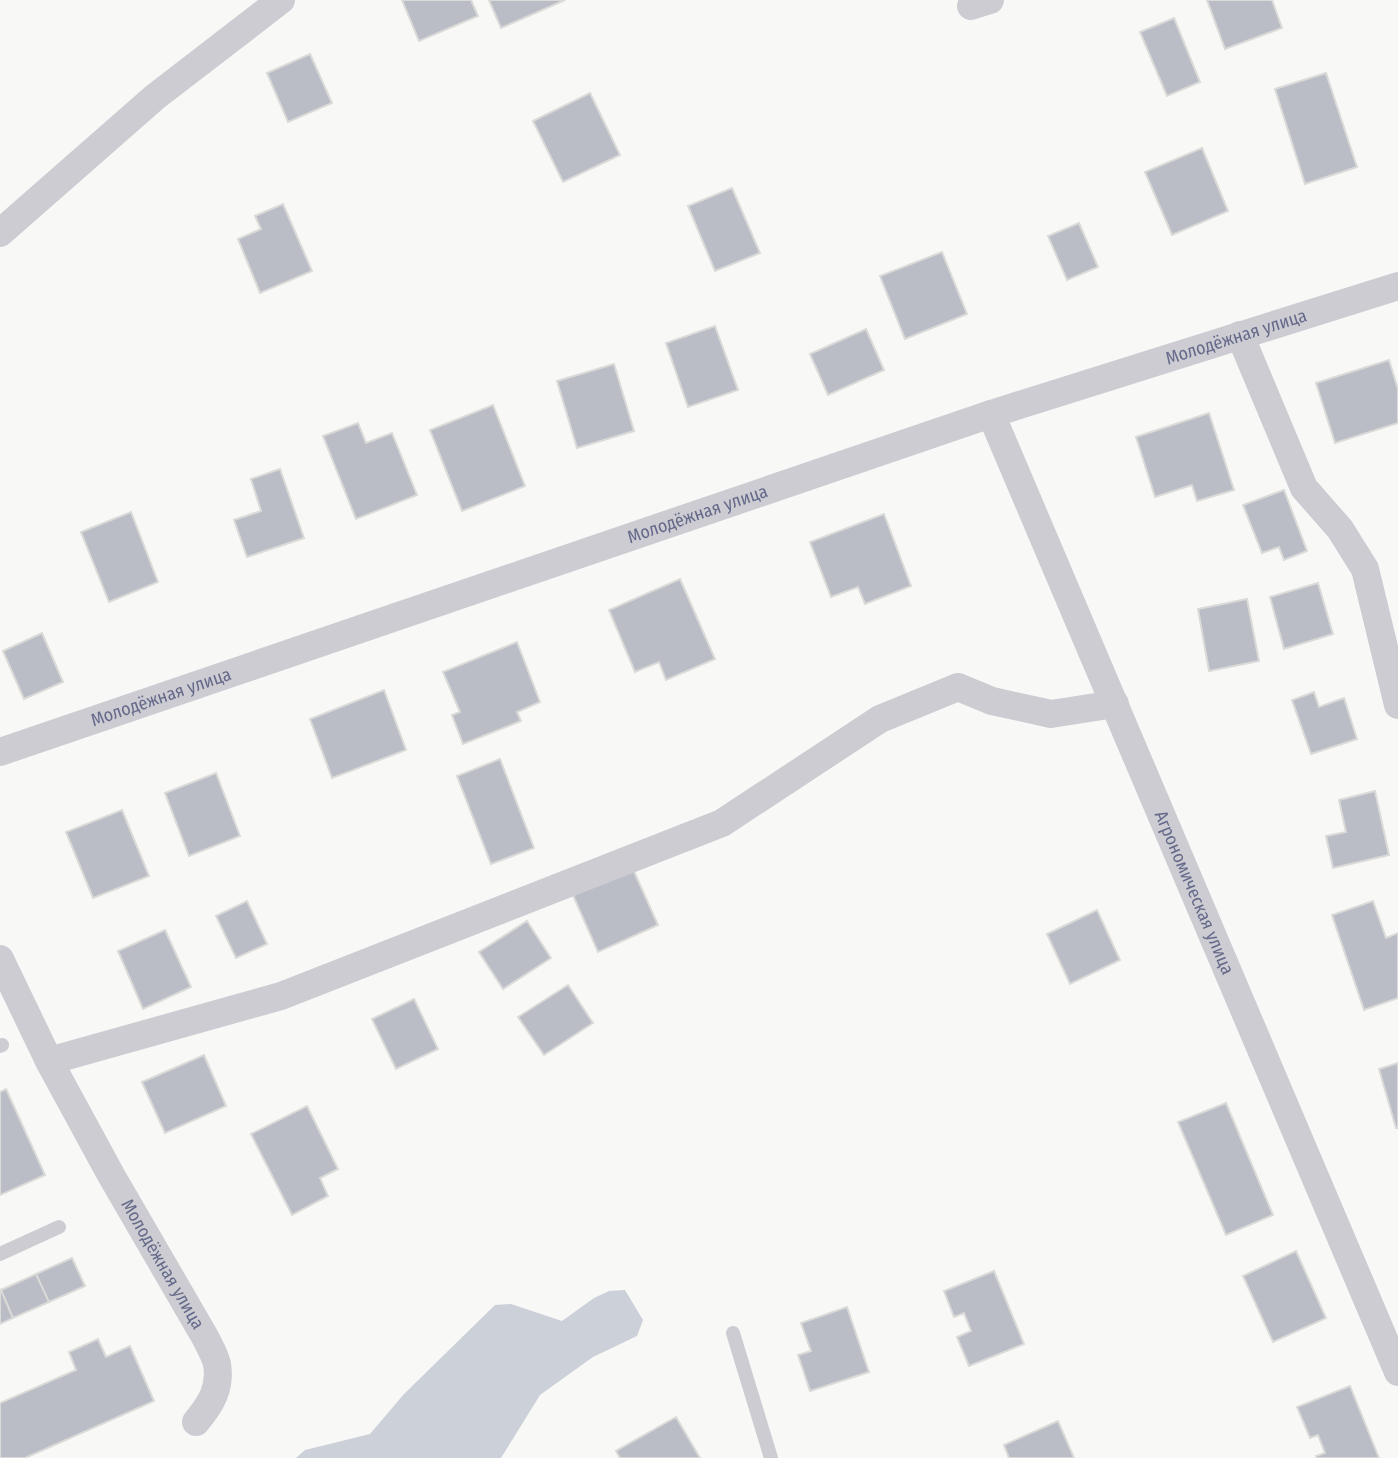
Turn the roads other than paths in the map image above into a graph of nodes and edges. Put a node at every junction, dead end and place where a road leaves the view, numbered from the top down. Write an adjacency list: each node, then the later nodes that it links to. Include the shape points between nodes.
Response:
1 (281, 0): 2 (street, via 155,97)
2 (0, 233)
3 (1398, 286): 4 (street, Молодёжная улица)
4 (1240, 335): 5 (street, Молодёжная улица); 7 (street, via 1304,488 1340,529 1365,569)
5 (991, 414): 6 (street, Агрономическая улица); 8 (street, Молодёжная улица)
6 (1115, 704): 10 (street, via 1051,714 992,701 958,687 880,719 722,823 281,996); 14 (street, Агрономическая улица)
7 (1398, 705)
8 (0, 752)
9 (0, 959): 10 (street, Молодёжная улица)
10 (50, 1060): 15 (street, Молодёжная улица, via 217,1363 210,1405)
11 (59, 1227): 12 (lane)
12 (0, 1254)
13 (733, 1332): 16 (lane)
14 (1398, 1372)
15 (196, 1422)
16 (771, 1458)

